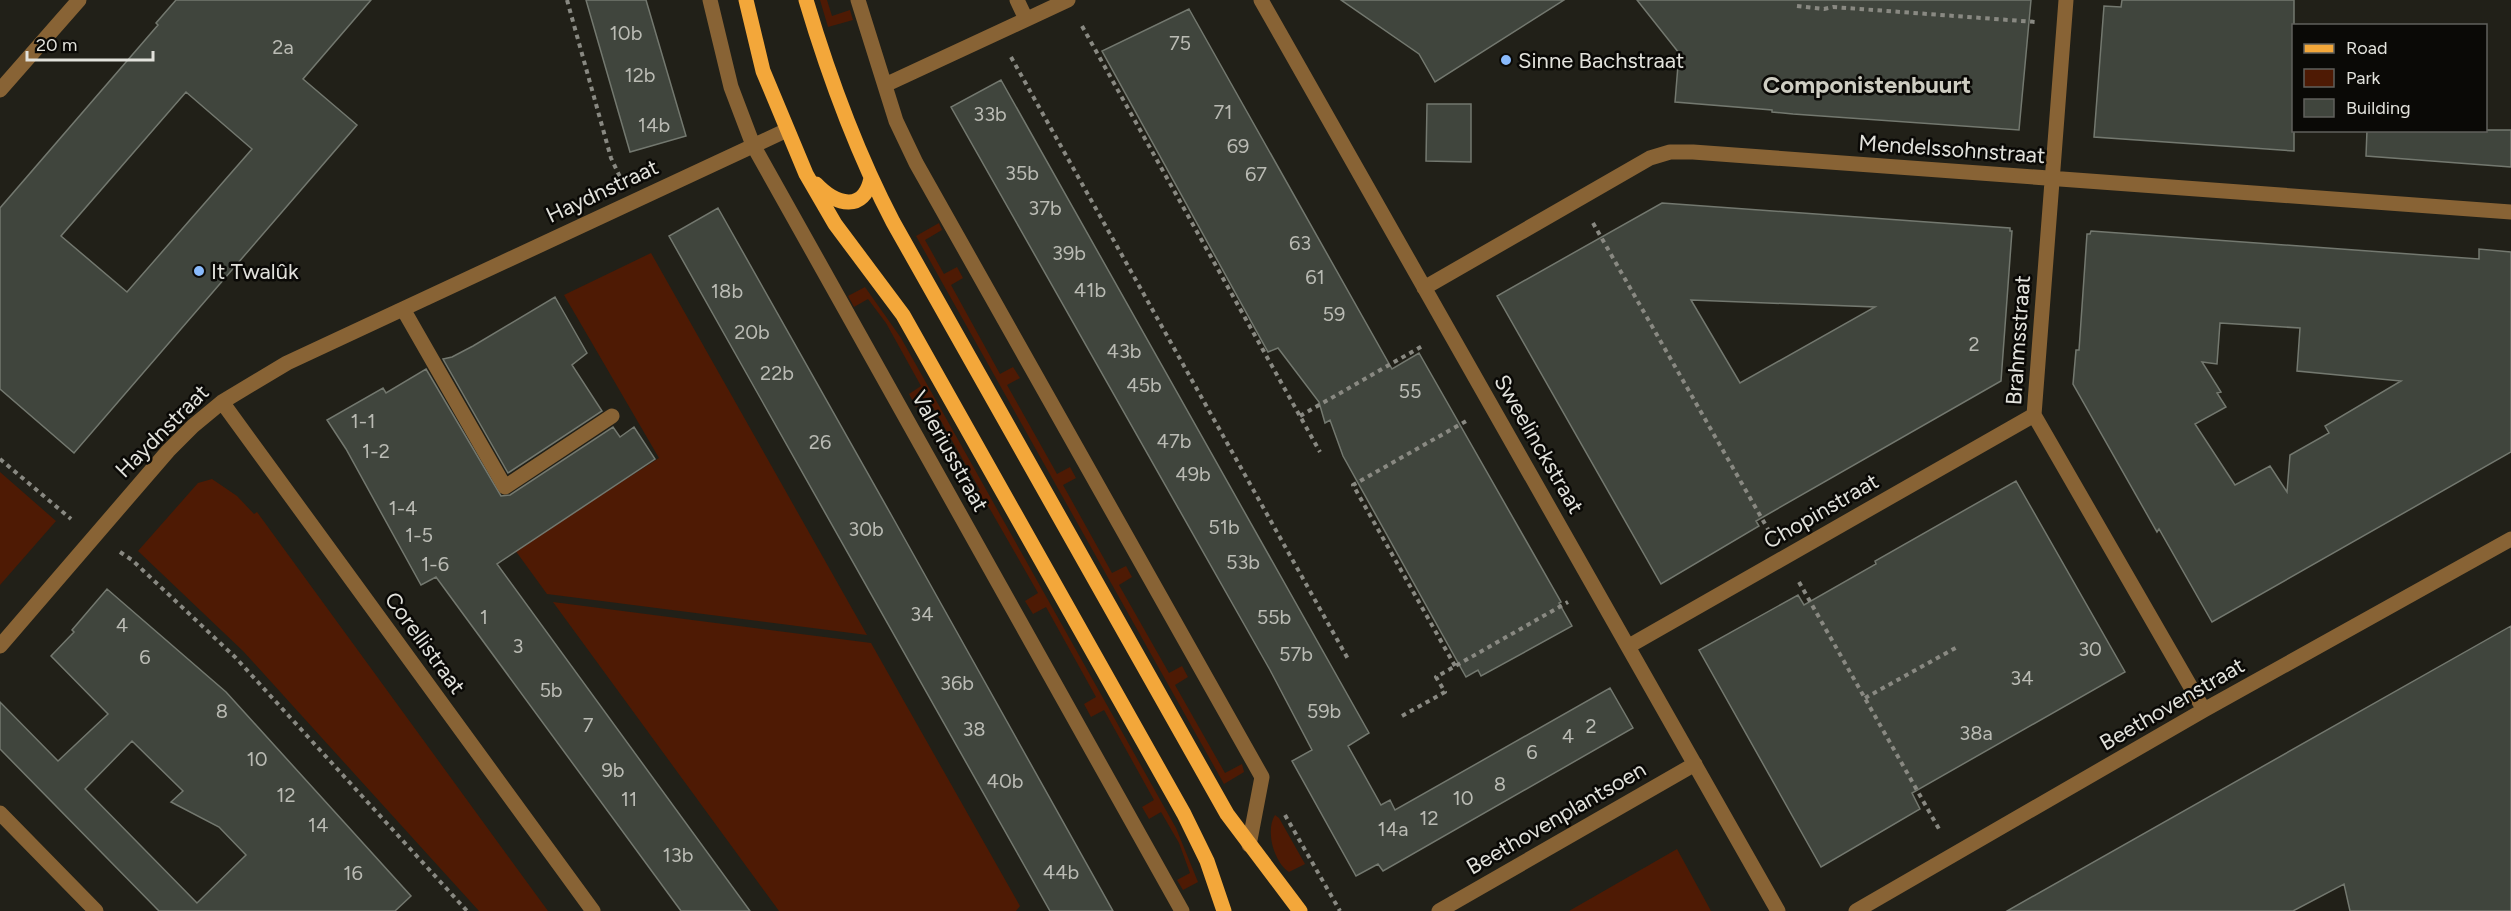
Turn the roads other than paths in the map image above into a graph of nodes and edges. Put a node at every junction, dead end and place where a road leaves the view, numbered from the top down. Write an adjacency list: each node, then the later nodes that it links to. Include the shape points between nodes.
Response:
1 (79, 0): 12 (street)
2 (710, 0): 14 (street, Valeriusstraat, via 731,87)
3 (746, 0): 13 (main road, Valeriusstraat, via 763,71)
4 (806, 0): 16 (main road, via 850,132)
5 (858, 0): 11 (street)
6 (1017, 0): 10 (street)
7 (1068, 0): 10 (street)
8 (1261, 0): 19 (street, Sweelinckstraat)
9 (2066, 0): 17 (street, Brahmsstraat)
10 (1026, 19): 11 (street)
11 (885, 85): 30 (street, via 896,121 916,163 1262,777)
12 (0, 90)
13 (787, 130): 14 (street, Haydnstraat); 15 (main road, Valeriusstraat)
14 (753, 145): 20 (street, Haydnstraat); 33 (street, Valeriusstraat)
15 (806, 174): 16 (main road, Valeriusstraat, via 826,195 846,202 866,195); 34 (main road, Valeriusstraat, via 835,224 903,315 1184,814)
16 (872, 177): 30 (main road, via 901,237 1213,789)
17 (2053, 179): 18 (street, Mendelssohnstraat); 19 (street, Mendelssohnstraat, via 1670,153 1650,158); 22 (street, Brahmsstraat)
18 (2511, 212)
19 (1424, 288): 26 (street, Sweelinckstraat)
20 (403, 309): 21 (street, Haydnstraat, via 287,363); 23 (street, via 505,487)
21 (222, 402): 25 (street, Haydnstraat, via 168,452); 32 (street, Corellistraat)
22 (2034, 415): 26 (street, Chopinstraat); 27 (street, Brahmsstraat)
23 (612, 416)
24 (2511, 539): 27 (street, Beethovenstraat)
25 (0, 646)
26 (1629, 646): 28 (street, Sweelinckstraat)
27 (2205, 710): 38 (street, Beethovenstraat)
28 (1695, 764): 36 (street, Beethovenplantsoen); 37 (street, Sweelinckstraat)
29 (0, 813): 31 (street)
30 (1249, 845): 35 (main road)
31 (96, 911)
32 (593, 911)
33 (1182, 911)
34 (1224, 911)
35 (1300, 911)
36 (1439, 911)
37 (1778, 911)
38 (1857, 911)

